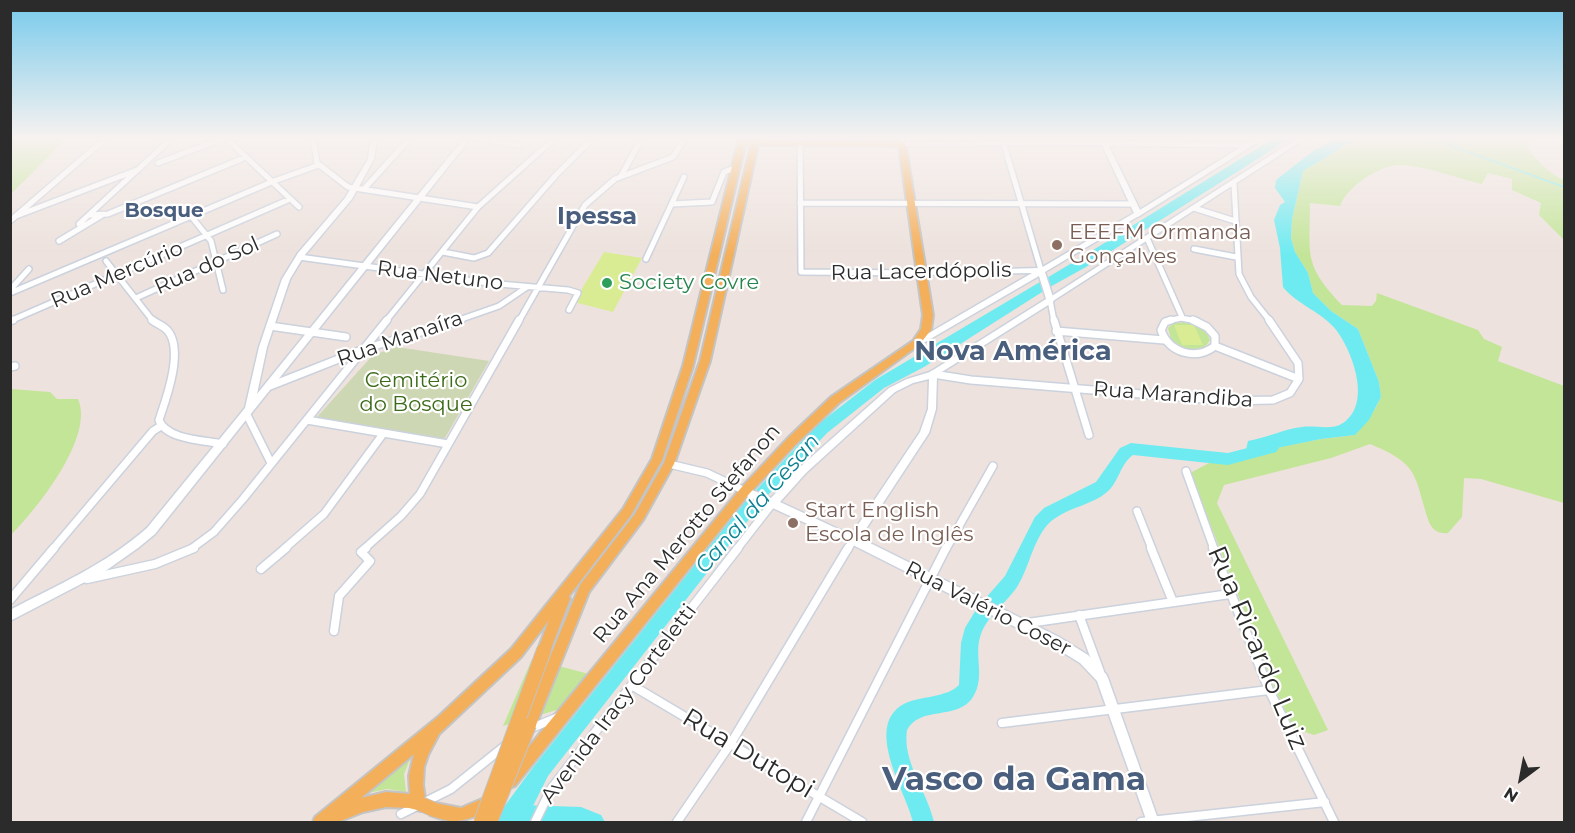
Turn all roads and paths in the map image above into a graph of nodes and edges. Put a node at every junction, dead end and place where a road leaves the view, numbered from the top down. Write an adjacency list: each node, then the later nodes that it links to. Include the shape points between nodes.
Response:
1 (61, 177): 41 (street)
2 (119, 177): 41 (street)
3 (130, 177): 39 (street)
4 (197, 177): 40 (street)
5 (267, 177): 24 (street)
6 (286, 177): 24 (street)
7 (334, 177): 26 (street)
8 (359, 177): 26 (street)
9 (375, 177): 27 (street)
10 (437, 177): 28 (street)
11 (512, 177): 36 (street)
12 (554, 177): 51 (street, via 488,253 474,258)
13 (620, 177): 64 (street, via 587,202)
14 (684, 177): 32 (street)
15 (722, 177): 32 (street, via 712,202)
16 (735, 177): 103 (main road, via 692,352 657,460 627,512)
17 (748, 177): 95 (main road, via 705,361)
18 (800, 177): 30 (street)
19 (907, 177): 33 (main road, Rua Ana Merotto Stefanon)
20 (1013, 177): 31 (street)
21 (1120, 177): 34 (street)
22 (1198, 177): 38 (street)
23 (1244, 177): 25 (street, Avenida Iracy Corteletti)
24 (272, 182): 29 (street); 42 (street)
25 (1234, 183): 37 (street, Avenida Iracy Corteletti); 44 (street)
26 (352, 188): 27 (street); 52 (street, via 340,210)
27 (364, 189): 28 (street)
28 (421, 197): 36 (street); 57 (street)
29 (290, 200): 35 (street); 47 (street, Rua Mercúrio)
30 (800, 203): 33 (street); 59 (street, Rua Lacerdópolis, via 802,272)
31 (1021, 203): 33 (street); 34 (street); 61 (street)
32 (672, 204): 54 (street)
33 (911, 204): 59 (main road, Rua Ana Merotto Stefanon)
34 (1132, 204): 38 (street)
35 (299, 207)
36 (478, 207): 51 (street)
37 (1194, 208): 44 (street); 48 (street, Avenida Iracy Corteletti)
38 (1138, 214): 61 (street)
39 (88, 215): 40 (street); 45 (street)
40 (102, 215): 49 (street)
41 (16, 216): 43 (street)
42 (191, 216): 47 (street); 66 (street)
43 (10, 221)
44 (1235, 221): 53 (street)
45 (80, 224)
46 (277, 234): 56 (street, Rua do Sol)
47 (208, 235): 56 (street); 60 (street, Rua Mercúrio)
48 (1148, 238): 67 (street, Avenida Iracy Corteletti); 70 (street)
49 (59, 241)
50 (1194, 249): 53 (street)
51 (443, 252): 62 (street)
52 (299, 257): 57 (street, Rua Netuno); 72 (street, via 285,281)
53 (1236, 257): 82 (street, via 1244,286 1292,351)
54 (646, 259)
55 (106, 261): 60 (street)
56 (217, 262): 65 (street); 68 (street, Rua do Sol)
57 (367, 266): 62 (street, Rua Netuno); 74 (street)
58 (29, 269): 66 (street)
59 (922, 273): 61 (street, Rua Lacerdópolis); 77 (main road, Rua Ana Merotto Stefanon, via 928,322)
60 (116, 274): 68 (street); 71 (street, Rua Mercúrio)
61 (1042, 274): 67 (street); 77 (street)
62 (424, 276): 63 (street, Rua Netuno); 79 (street)
63 (527, 287): 64 (street, Rua Netuno); 79 (street, Rua Manaíra, via 520,296 465,317)
64 (536, 288): 69 (street, Rua Netuno, via 578,293); 93 (street)
65 (223, 290)
66 (10, 291)
67 (1048, 296): 73 (street); 80 (street, Avenida Iracy Corteletti)
68 (136, 298): 89 (street, via 154,322 168,331 172,341 174,378 160,413)
69 (569, 310)
70 (1182, 317): 76 (street, via 1170,319 1162,326); 78 (street, via 1212,330)
71 (10, 321)
72 (270, 326): 74 (street); 83 (street)
73 (1056, 331): 76 (street); 86 (street)
74 (314, 332): 75 (street); 83 (street, via 285,367)
75 (346, 336)
76 (1164, 339): 78 (street, via 1175,349 1191,354 1206,353)
77 (913, 346): 98 (main road, Rua Ana Merotto Stefanon, via 835,400 792,441)
78 (1215, 346): 82 (street)
79 (364, 349): 83 (street, Rua Manaíra); 88 (street)
80 (933, 374): 81 (street, Avenida Iracy Corteletti); 85 (street); 86 (street, Rua Marandiba)
81 (917, 379): 85 (street); 99 (street, Avenida Iracy Corteletti, via 892,390 871,407)
82 (1299, 379): 86 (street, Rua Marandiba, via 1283,397 1257,402)
83 (264, 380): 84 (street); 84 (street, via 259,391); 87 (street)
84 (255, 386): 87 (street)
85 (933, 386): 101 (street, via 932,409 924,433)
86 (1075, 387): 91 (street)
87 (247, 414): 92 (street); 94 (street)
88 (307, 420): 90 (street); 94 (street)
89 (161, 426): 92 (street, via 174,434); 107 (street)
90 (383, 434): 93 (street); 102 (street, via 324,514)
91 (1089, 435)
92 (223, 444): 105 (street, via 151,531)
93 (448, 444): 112 (street, via 412,505 361,552 370,561 339,596)
94 (271, 463): 105 (street, via 220,525 195,547 158,564)
95 (669, 465): 98 (street, Rua Valério Coser, via 707,473); 113 (main road, via 639,517 590,580)
96 (993, 466): 104 (street)
97 (1186, 471): 106 (street, Rua Ricardo Luiz)
98 (748, 492): 99 (street, Rua Valério Coser); 118 (main road, Rua Ana Merotto Stefanon)
99 (768, 502): 101 (street, Rua Valério Coser); 115 (street, Avenida Iracy Corteletti)
100 (1137, 510): 108 (street)
101 (853, 540): 104 (street, Rua Valério Coser); 121 (street)
102 (261, 569)
103 (577, 575): 113 (main road, via 567,592); 119 (main road, via 516,653)
104 (929, 578): 111 (street, Rua Valério Coser); 122 (street)
105 (87, 579): 110 (street)
106 (1230, 594): 108 (street); 116 (street, Rua Ricardo Luiz)
107 (10, 600)
108 (1173, 602): 109 (street)
109 (1079, 615): 111 (street); 114 (street)
110 (10, 616)
111 (1021, 624): 114 (street, Rua Valério Coser, via 1074,651)
112 (334, 631)
113 (550, 652): 128 (main road, bridge); 129 (main road, bridge)
114 (1102, 678): 117 (street)
115 (633, 686): 121 (street, Rua Dutopi); 126 (street, Avenida Iracy Corteletti, via 550,789)
116 (1269, 690): 117 (street); 123 (street, Rua Ricardo Luiz)
117 (1114, 708): 120 (street); 133 (street)
118 (563, 715): 124 (main road, Rua Ana Merotto Stefanon, bridge, via 488,803 461,815); 125 (street, via 532,726 451,789)
119 (444, 721): 124 (main road, via 419,760 415,782); 127 (main road)
120 (1002, 723)
121 (731, 743): 122 (street, Rua Dutopi); 130 (street)
122 (821, 797): 131 (street); 132 (street, Rua Dutopi)
123 (1324, 802): 133 (street); 134 (street, Rua Ricardo Luiz)
124 (420, 803): 127 (main road, Rua Ana Merotto Stefanon, via 378,800)
125 (400, 814)
126 (536, 817)
127 (322, 822)
128 (481, 822)
129 (490, 822)
130 (677, 822)
131 (806, 822)
132 (862, 822)
133 (1149, 822)
134 (1334, 822)

